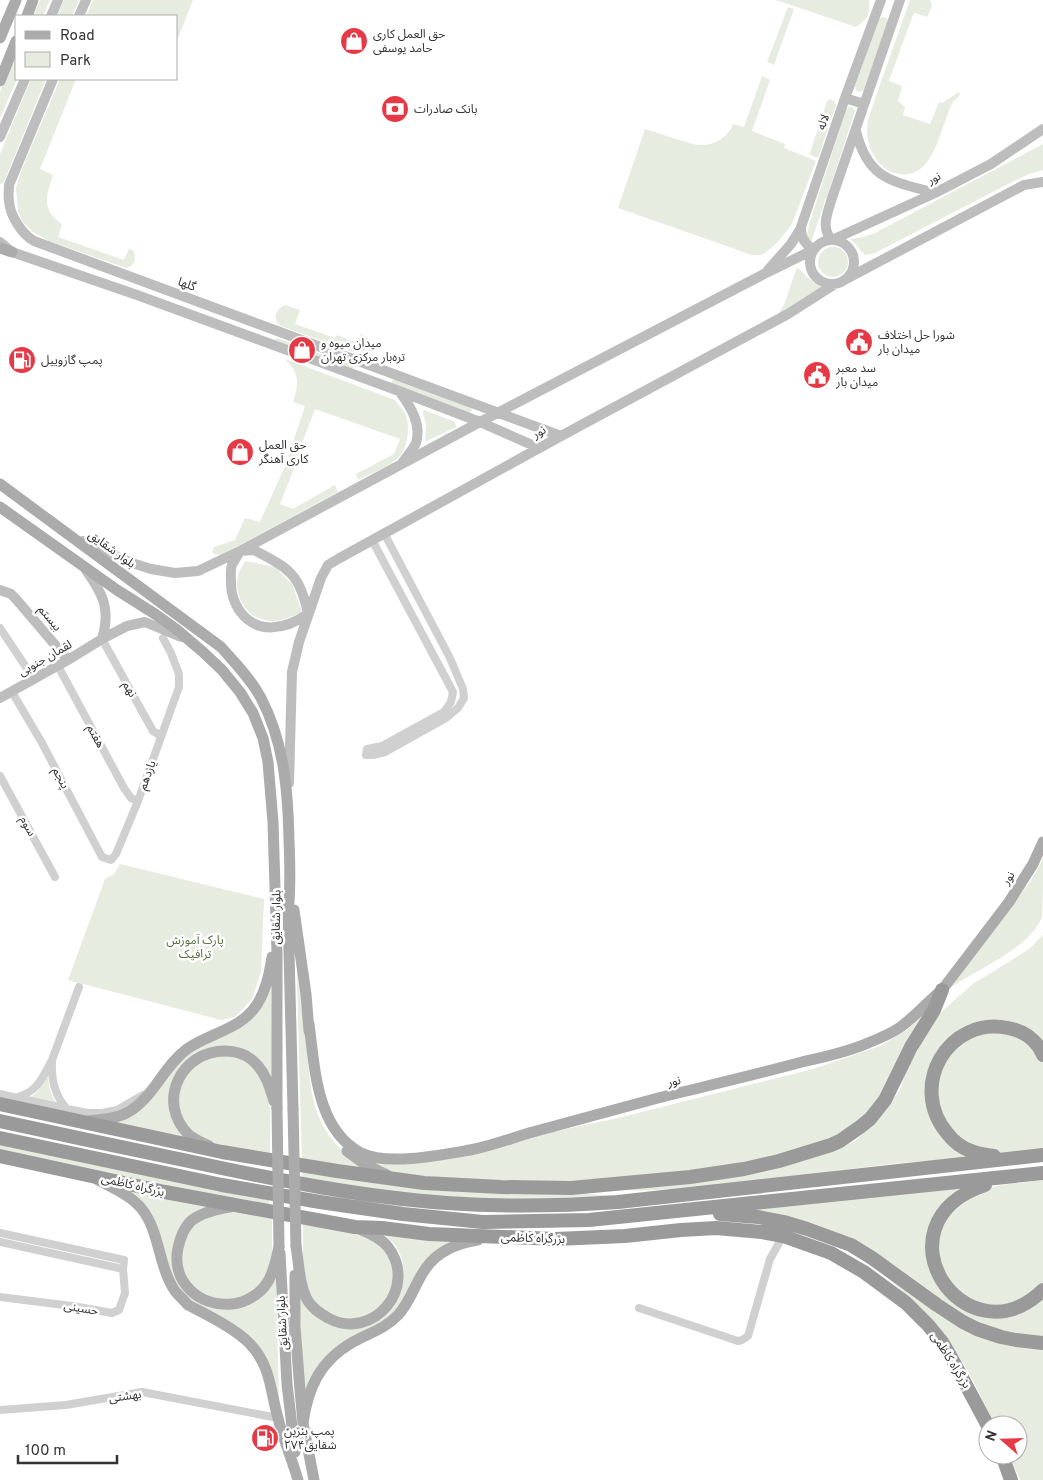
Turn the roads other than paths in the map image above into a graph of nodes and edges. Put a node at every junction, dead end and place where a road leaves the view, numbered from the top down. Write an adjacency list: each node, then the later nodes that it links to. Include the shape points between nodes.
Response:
1 (16, 0): 12 (main road)
2 (33, 0): 8 (main road)
3 (58, 0): 9 (main road)
4 (86, 0): 10 (main road)
5 (881, 0): 7 (main road, لاله)
6 (900, 0): 11 (main road)
7 (876, 11): 11 (main road); 17 (main road, لاله)
8 (27, 15)
9 (51, 15)
10 (79, 15)
11 (894, 18): 18 (main road)
12 (0, 38)
13 (15, 44): 16 (main road)
14 (25, 80): 21 (main road)
15 (53, 80): 32 (main road, گلها, via 9,185 9,202 15,219 34,241)
16 (0, 81)
17 (845, 98): 18 (main road); 24 (main road, لاله)
18 (864, 104): 20 (main road)
19 (1043, 129): 23 (main road, نور, via 991,164)
20 (856, 130): 23 (main road, via 865,158 878,172 894,181); 25 (main road, via 826,222 828,236)
21 (0, 137)
22 (1043, 182): 31 (main road, via 1024,185)
23 (935, 193): 25 (main road, نور)
24 (801, 228): 28 (main road, via 803,242); 30 (main road, لاله)
25 (832, 240): 28 (main road, via 825,241); 31 (main road, via 846,245 854,257)
26 (0, 242): 29 (main road)
27 (0, 248): 29 (main road)
28 (814, 250): 30 (main road); 33 (main road, via 810,264 815,277 821,282)
29 (12, 252): 34 (main road)
30 (764, 274): 40 (main road)
31 (848, 278): 33 (main road)
32 (142, 281): 34 (main road); 35 (main road, گلها)
33 (835, 284): 42 (main road, نور, via 788,314)
34 (137, 295): 36 (main road)
35 (195, 300): 36 (main road); 37 (main road, گلها)
36 (189, 314): 38 (main road)
37 (258, 323): 38 (main road); 40 (main road, گلها)
38 (252, 338): 39 (main road)
39 (399, 391): 41 (main road); 44 (main road, via 413,410 417,433 416,444)
40 (499, 412): 41 (main road); 42 (main road, گلها)
41 (480, 422): 43 (main road); 44 (main road)
42 (561, 436): 43 (main road, نور)
43 (539, 448): 47 (main road, نور)
44 (400, 465): 50 (main road)
45 (0, 484): 48 (main road, بلوار شقایق)
46 (0, 507): 51 (main road, بلوار شقایق)
47 (384, 533): 49 (main road, نور); 49 (street, via 450,658 464,698 446,718 385,752 366,755 367,749 382,746 444,712 453,692)
48 (66, 534): 50 (main road, via 132,563 175,573 198,571); 65 (main road, بلوار شقایق, via 221,647 245,673 275,727)
49 (372, 540): 53 (main road, نور, via 328,565)
50 (236, 553): 53 (main road, via 254,550 288,570 301,590); 53 (main road, via 231,567 234,602 254,624 279,627)
51 (82, 565): 55 (main road, via 105,604 106,627); 57 (main road, بلوار شقایق)
52 (0, 590): 58 (main road, بیستم, via 22,605)
53 (308, 614): 65 (main road, نور, via 292,672)
54 (0, 628): 60 (street)
55 (102, 638): 57 (main road, لقمان جنوبی, via 127,626 146,622); 58 (main road, لقمان جنوبی); 63 (street, نهم, via 153,731)
56 (163, 638): 63 (street, یازدهم, via 179,674 178,687)
57 (190, 641): 71 (main road, بلوار شقایق, via 222,670 240,692 263,738 273,822)
58 (68, 660): 59 (main road, لقمان جنوبی)
59 (58, 666): 60 (main road, لقمان جنوبی); 66 (street, هفتم, via 124,788 131,798)
60 (34, 679): 61 (main road, لقمان جنوبی)
61 (12, 692): 62 (main road, لقمان جنوبی); 68 (street, پنجم, via 102,857)
62 (0, 698)
63 (161, 736): 66 (street, یازدهم)
64 (0, 776): 69 (street, سوم)
65 (288, 800): 70 (main road, بلوار شقایق)
66 (138, 801): 68 (street, یازدهم)
67 (1043, 842): 73 (main road, نور, via 1009,902)
68 (111, 860)
69 (55, 877)
70 (290, 891): 74 (main road); 106 (main road, بلوار شقایق, bridge)
71 (276, 928): 77 (main road, via 267,982 248,1016 188,1048 176,1058); 81 (main road, بلوار شقایق)
72 (78, 987): 76 (street)
73 (942, 990): 74 (main road, نور, via 899,1028 868,1044 500,1143 410,1158 365,1154 339,1134 324,1107); 94 (highway, via 885,1100 870,1119 840,1141 744,1169)
74 (309, 1024): 93 (main road, via 315,1095 325,1125 354,1157)
75 (1043, 1055): 89 (highway, via 1035,1042 1016,1030 998,1027 976,1030 958,1038 950,1046 934,1074 931,1084 933,1109 950,1136 972,1152)
76 (52, 1060): 79 (street, via 33,1091); 82 (street, via 56,1093)
77 (151, 1091): 82 (street, via 117,1110 88,1113); 83 (main road, via 138,1105 121,1115)
78 (0, 1094): 79 (street)
79 (17, 1098): 82 (street)
80 (0, 1104): 83 (highway)
81 (276, 1108): 86 (main road, via 265,1075 258,1065 240,1052 209,1052 196,1058 178,1078 174,1094 178,1120 190,1136); 107 (main road, بلوار شقایق, bridge)
82 (68, 1109)
83 (80, 1121): 86 (highway)
84 (0, 1122): 95 (highway, via 269,1178 410,1200 554,1205)
85 (0, 1138): 98 (highway, بزرگراه کاظمی, via 222,1185 403,1214 483,1222)
86 (222, 1152): 93 (highway)
87 (1042, 1155): 89 (highway)
88 (0, 1156): 91 (highway, بزرگراه کاظمی)
89 (1009, 1158): 95 (highway)
90 (1043, 1173): 92 (highway, بزرگراه کاظمی)
91 (88, 1175): 96 (highway, بزرگراه کاظمی); 116 (main road, via 122,1193 141,1208 168,1277 188,1305 235,1332 258,1353 266,1367)
92 (1009, 1177): 97 (highway, بزرگراه کاظمی); 109 (highway, via 968,1191 952,1203 935,1231 933,1261 941,1281 957,1299 977,1309 998,1311 1020,1307)
93 (400, 1180): 94 (highway)
94 (571, 1188): 95 (highway)
95 (664, 1198)
96 (236, 1206): 99 (highway, بزرگراه کاظمی); 107 (main road, via 200,1215 183,1232 176,1266 192,1292 213,1304 240,1303 267,1283)
97 (660, 1214): 98 (highway, بزرگراه کاظمی); 103 (highway, via 758,1216)
98 (589, 1220): 104 (highway)
99 (355, 1227): 101 (highway, بزرگراه کاظمی); 106 (main road, via 374,1235 388,1247 398,1275 391,1301 381,1313 367,1321 353,1324 335,1322 319,1314 308,1302 302,1285)
100 (0, 1233): 108 (street, via 124,1260)
101 (497, 1236): 104 (highway, بزرگراه کاظمی); 117 (main road, via 464,1242 437,1257 426,1268 399,1314 385,1327 354,1342 328,1360 310,1390)
102 (783, 1236): 104 (highway, بزرگراه کاظمی, via 716,1228 616,1237); 111 (highway, بزرگراه کاظمی, via 831,1253); 112 (street, via 770,1259 748,1336 742,1340)
103 (824, 1236): 111 (highway, via 868,1264 892,1285); 113 (highway, via 851,1245 977,1329 1016,1340)
104 (528, 1238)
105 (0, 1242): 108 (street)
106 (296, 1246): 117 (main road, بلوار شقایق, via 294,1298)
107 (279, 1247): 119 (main road, بلوار شقایق, via 287,1384)
108 (123, 1269): 110 (street, حسینی, via 125,1293 119,1310 112,1313)
109 (1043, 1290)
110 (0, 1297)
111 (906, 1303): 115 (highway, بزرگراه کاظمی, via 942,1342)
112 (640, 1308)
113 (1043, 1343)
114 (0, 1410): 116 (street, بهشتی, via 66,1405 142,1392)
115 (982, 1415)
116 (278, 1418): 119 (main road)
117 (303, 1423): 120 (main road, بلوار شقایق)
118 (1006, 1465): 121 (highway)
119 (298, 1480)
120 (314, 1480)
121 (1011, 1480)

